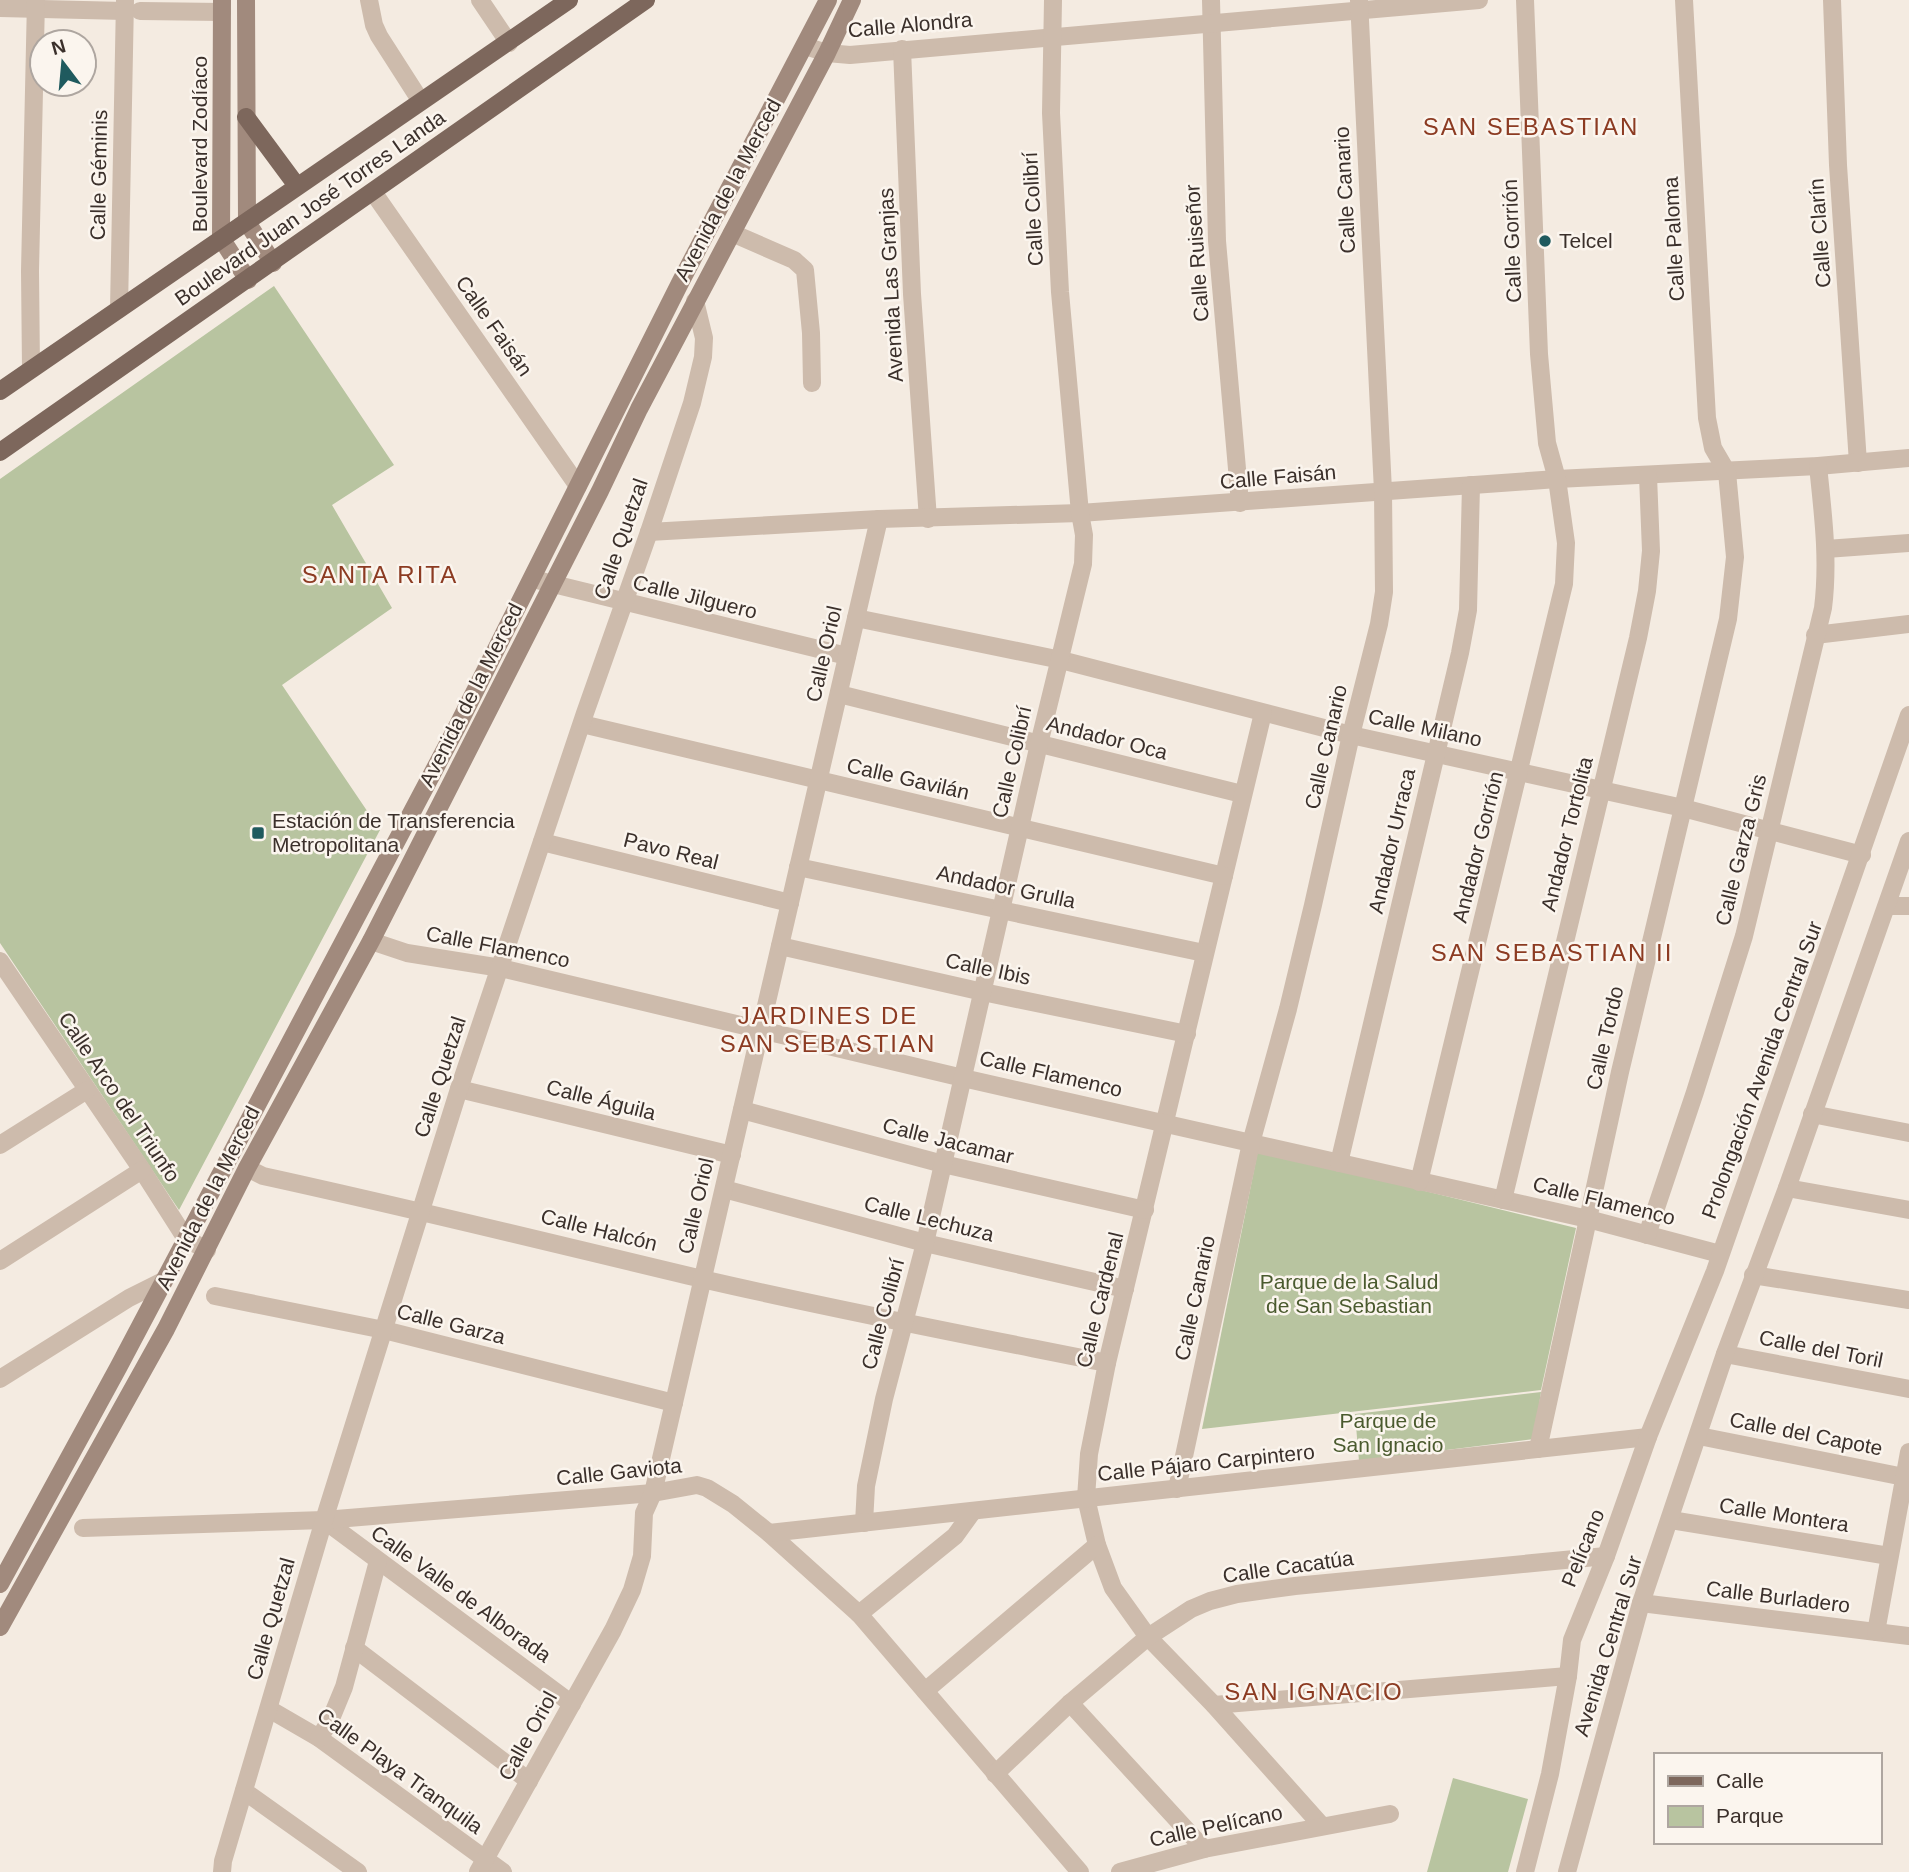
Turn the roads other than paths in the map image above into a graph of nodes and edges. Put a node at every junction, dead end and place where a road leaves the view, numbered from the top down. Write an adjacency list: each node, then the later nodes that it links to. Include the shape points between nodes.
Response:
1 (246, 0): 26 (street)
2 (369, 0): 25 (street, via 373,25)
3 (480, 0): 21 (street)
4 (569, 0): 21 (main road, Boulevard Juan José Torres Landa)
5 (646, 0): 28 (main road, Boulevard Juan José Torres Landa)
6 (828, 0): 22 (street, Avenida de la Merced)
7 (852, 0): 24 (street, Avenida de la Merced)
8 (1053, 0): 20 (street, Calle Colibrí)
9 (1211, 0): 19 (street, Calle Ruiseñor)
10 (1479, 0): 16 (street, Calle Alondra)
11 (1525, 0): 45 (street, Calle Gorrión, via 1539,354 1547,443)
12 (1684, 0): 43 (street, Calle Paloma, via 1707,418 1713,448)
13 (1832, 0): 41 (street, Calle Clarín)
14 (35, 4): 17 (street); 18 (street); 36 (street)
15 (222, 6): 17 (street); 31 (street, Boulevard Zodíaco)
16 (1359, 6): 19 (street, Calle Alondra); 48 (street, Calle Canario)
17 (130, 7): 35 (street, Calle Géminis)
18 (0, 8)
19 (1211, 23): 20 (street, Calle Alondra); 49 (street, Calle Ruiseñor, via 1217,241)
20 (1054, 36): 23 (street, Calle Alondra); 50 (street, Calle Colibrí, via 1051,113 1060,292)
21 (509, 43): 25 (main road, Boulevard Juan José Torres Landa)
22 (805, 46): 24 (street, Calle Alondra); 47 (street, Avenida de la Merced)
23 (902, 49): 24 (street, Calle Alondra); 52 (street, Avenida Las Granjas, via 912,294)
24 (827, 53): 30 (street, Avenida de la Merced)
25 (420, 100): 27 (main road, Boulevard Juan José Torres Landa)
26 (246, 117): 27 (main road); 29 (street)
27 (297, 186): 29 (main road, Boulevard Juan José Torres Landa)
28 (373, 192): 32 (main road, Boulevard Juan José Torres Landa); 47 (street, Calle Faisán)
29 (247, 222): 31 (main road, Boulevard Juan José Torres Landa); 32 (street)
30 (732, 233): 34 (street, Avenida de la Merced); 37 (street, via 794,260 805,270)
31 (221, 238): 33 (street, Boulevard Zodíaco); 35 (main road, Boulevard Juan José Torres Landa)
32 (273, 263): 33 (main road, Boulevard Juan José Torres Landa)
33 (248, 280): 39 (main road, Boulevard Juan José Torres Landa)
34 (695, 301): 53 (street, Calle Quetzal, via 704,356); 57 (street, Avenida de la Merced)
35 (119, 309): 36 (main road, Boulevard Juan José Torres Landa)
36 (31, 369): 38 (main road, Boulevard Juan José Torres Landa)
37 (812, 383)
38 (0, 391)
39 (0, 452)
40 (1909, 457): 41 (street, Calle Faisán)
41 (1858, 463): 42 (street, Calle Faisán)
42 (1818, 466): 43 (street, Calle Faisán); 55 (street, Calle Garza Gris)
43 (1727, 472): 44 (street, Calle Faisán); 75 (street, Calle Tordo, via 1734,581)
44 (1648, 476): 45 (street, Calle Faisán); 73 (street, Andador Tortolita, via 1651,551 1647,591)
45 (1557, 479): 46 (street, Calle Faisán); 71 (street, Andador Gorrión, via 1566,543 1564,584)
46 (1471, 485): 48 (street, Calle Faisán); 70 (street, Andador Urraca, via 1468,610)
47 (578, 486): 56 (street, Avenida de la Merced)
48 (1383, 491): 49 (street, Calle Faisán); 68 (street, Calle Canario, via 1384,592)
49 (1240, 503): 50 (street, Calle Faisán)
50 (1080, 513): 52 (street, Calle Faisán); 63 (street, Calle Colibrí, via 1083,564)
51 (879, 519): 52 (street, Calle Faisán); 53 (street, Calle Faisán); 59 (street, Calle Oriol)
52 (928, 519)
53 (649, 532): 58 (street, Calle Quetzal)
54 (1909, 543): 55 (street)
55 (1826, 548): 61 (street, Calle Garza Gris, via 1823,608)
56 (533, 579): 57 (street, Calle Jilguero); 118 (street, Avenida de la Merced)
57 (552, 585): 58 (street, Calle Jilguero); 87 (street, Avenida de la Merced)
58 (623, 603): 62 (street, Calle Jilguero); 67 (street, Calle Quetzal)
59 (856, 618): 62 (street, Calle Oriol); 63 (street, Calle Milano)
60 (1909, 625): 61 (street)
61 (1815, 635): 77 (street, Calle Garza Gris)
62 (847, 656): 64 (street, Calle Oriol)
63 (1061, 660): 65 (street, Calle Milano); 69 (street, Calle Colibrí)
64 (839, 694): 69 (street, Andador Oca); 72 (street, Calle Oriol)
65 (1263, 713): 68 (street, Calle Milano); 74 (street, Calle Cardenal)
66 (1909, 715): 80 (street, Prolongación Avenida Central Sur)
67 (582, 724): 72 (street, Calle Gavilán); 79 (street, Calle Quetzal)
68 (1351, 735): 70 (street, Calle Milano); 102 (street, Calle Canario)
69 (1039, 744): 74 (street, Andador Oca); 76 (street, Calle Colibrí)
70 (1436, 753): 71 (street, Calle Milano); 105 (street, Andador Urraca)
71 (1520, 771): 73 (street, Calle Milano); 109 (street, Andador Gorrión)
72 (818, 781): 76 (street, Calle Gavilán); 81 (street, Calle Oriol)
73 (1601, 790): 75 (street, Calle Milano); 112 (street, Andador Tortolita)
74 (1242, 794): 82 (street, Calle Cardenal)
75 (1683, 808): 77 (street, Calle Milano); 116 (street, Calle Tordo)
76 (1020, 829): 82 (street, Calle Gavilán); 86 (street, Calle Colibrí)
77 (1771, 830): 80 (street, Calle Milano); 117 (street, Calle Garza Gris, via 1736,964)
78 (1909, 841): 84 (street)
79 (542, 842): 83 (street, Pavo Real); 91 (street, Calle Quetzal)
80 (1862, 855): 121 (street, Prolongación Avenida Central Sur)
81 (798, 867): 83 (street, Calle Oriol); 86 (street, Andador Grulla)
82 (1224, 876): 89 (street, Calle Cardenal)
83 (790, 903): 88 (street, Calle Oriol)
84 (1887, 906): 85 (street); 99 (street)
85 (1909, 906)
86 (1002, 909): 89 (street, Andador Grulla); 92 (street, Calle Colibrí)
87 (371, 941): 91 (street, Calle Flamenco, via 407,953); 107 (street, Avenida de la Merced)
88 (780, 946): 92 (street, Calle Ibis); 93 (street, Calle Oriol)
89 (1204, 953): 94 (street, Calle Cardenal)
90 (0, 961): 97 (street, Calle Arco del Triunfo)
91 (501, 968): 93 (street, Calle Flamenco); 96 (street, Calle Quetzal)
92 (984, 992): 94 (street, Calle Ibis); 95 (street, Calle Colibrí)
93 (761, 1030): 95 (street, Calle Flamenco); 98 (street, Calle Oriol)
94 (1187, 1034): 100 (street, Calle Cardenal)
95 (963, 1078): 100 (street, Calle Flamenco); 106 (street, Calle Colibrí)
96 (459, 1089): 104 (street, Calle Águila); 113 (street, Calle Quetzal)
97 (87, 1090): 103 (street); 108 (street, Calle Arco del Triunfo)
98 (742, 1110): 104 (street, Calle Oriol); 106 (street, Calle Jacamar)
99 (1812, 1114): 101 (street); 110 (street)
100 (1165, 1124): 102 (street, Calle Flamenco); 114 (street, Calle Cardenal)
101 (1909, 1133)
102 (1251, 1143): 105 (street, Calle Flamenco); 141 (street, Calle Canario)
103 (0, 1145)
104 (732, 1155): 111 (street, Calle Oriol)
105 (1339, 1163): 109 (street, Calle Flamenco)
106 (943, 1164): 114 (street, Calle Jacamar); 119 (street, Calle Colibrí)
107 (247, 1168): 113 (street, Calle Halcón, via 262,1176); 120 (street, Avenida de la Merced)
108 (142, 1170): 118 (street, Calle Arco del Triunfo); 122 (street)
109 (1419, 1182): 112 (street, Calle Flamenco)
110 (1787, 1188): 115 (street); 123 (street)
111 (724, 1189): 119 (street, Calle Lechuza); 124 (street, Calle Oriol)
112 (1503, 1200): 116 (street, Calle Flamenco)
113 (421, 1210): 124 (street, Calle Halcón); 130 (street, Calle Quetzal)
114 (1145, 1210): 126 (street, Calle Cardenal)
115 (1909, 1210)
116 (1588, 1219): 117 (street, Calle Flamenco); 138 (street, Calle Tordo)
117 (1647, 1235): 121 (street, Calle Flamenco)
118 (186, 1239): 120 (street, Calle Arco del Triunfo); 125 (street, Avenida de la Merced)
119 (925, 1243): 126 (street, Calle Lechuza); 129 (street, Calle Colibrí)
120 (207, 1250): 157 (street, Avenida de la Merced)
121 (1720, 1254): 137 (street, Prolongación Avenida Central Sur)
122 (0, 1261)
123 (1753, 1275): 128 (street); 131 (street)
124 (703, 1279): 129 (street, Calle Halcón); 135 (street, Calle Oriol)
125 (163, 1281): 133 (street); 154 (street, Avenida de la Merced)
126 (1125, 1289): 132 (street, Calle Cardenal)
127 (215, 1296): 130 (street, Calle Garza)
128 (1909, 1300)
129 (905, 1323): 132 (street, Calle Halcón); 147 (street, Calle Colibrí, via 866,1486)
130 (384, 1330): 135 (street, Calle Garza); 145 (street, Calle Quetzal)
131 (1725, 1354): 134 (street, Calle del Toril); 136 (street)
132 (1107, 1363): 143 (street, Calle Cardenal, via 1089,1454)
133 (2, 1372)
134 (1909, 1389)
135 (674, 1403): 142 (street, Calle Oriol)
136 (1699, 1436): 140 (street, Calle del Capote); 146 (street, Avenida Central Sur)
137 (1648, 1437): 138 (street, Calle Pájaro Carpintero); 151 (street, Pelícano)
138 (1538, 1449): 141 (street, Calle Pájaro Carpintero)
139 (1909, 1452): 140 (street)
140 (1904, 1477): 152 (street)
141 (1177, 1489): 143 (street, Calle Pájaro Carpintero)
142 (653, 1493): 145 (street, Calle Gaviota); 149 (street, Calle Gaviota, via 697,1485 707,1488); 165 (street, Calle Oriol, via 644,1513 642,1556 632,1590)
143 (1086, 1498): 144 (street, Calle Pájaro Carpintero); 150 (street, Calle Cardenal)
144 (973, 1511): 147 (street, Calle Pájaro Carpintero); 156 (street, via 955,1536)
145 (324, 1520): 148 (street, Calle Gaviota); 153 (street, Calle Valle de Alborada); 167 (street, Calle Quetzal)
146 (1671, 1520): 152 (street, Calle Montera); 155 (street, Avenida Central Sur)
147 (864, 1523): 149 (street, Calle Pájaro Carpintero)
148 (83, 1528)
149 (769, 1533): 156 (street, Calle Gaviota)
150 (1097, 1545): 160 (street, Calle Cardenal, via 1113,1588); 163 (street)
151 (1605, 1556): 160 (street, Calle Cacatúa, via 1237,1594 1191,1609); 162 (street, Pelícano, via 1572,1640)
152 (1889, 1556): 158 (street)
153 (377, 1561): 161 (street); 165 (street, Calle Valle de Alborada)
154 (0, 1584)
155 (1641, 1603): 158 (street, Calle Burladero); 182 (street, Avenida Central Sur)
156 (859, 1614): 163 (street, Calle Gaviota)
157 (0, 1627)
158 (1876, 1632): 159 (street, Calle Burladero)
159 (1909, 1636)
160 (1148, 1637): 164 (street, Calle Cacatúa); 166 (street, Calle Cardenal)
161 (354, 1648): 168 (street, via 339,1702); 170 (street)
162 (1568, 1676): 166 (street); 181 (street, Pelícano)
163 (925, 1691): 169 (street, Calle Gaviota)
164 (1070, 1703): 169 (street, Calle Cacatúa); 174 (street)
165 (572, 1704): 170 (street, Calle Oriol)
166 (1214, 1706): 173 (street, Calle Cardenal)
167 (269, 1709): 168 (street, Calle Playa Tranquila); 171 (street, Calle Quetzal)
168 (319, 1738): 175 (street, Calle Playa Tranquila)
169 (995, 1774): 179 (street, Calle Gaviota)
170 (529, 1782): 175 (street, Calle Oriol)
171 (244, 1791): 176 (street, Calle Quetzal); 177 (street)
172 (1390, 1814): 173 (street, Calle Pelícano)
173 (1322, 1826): 174 (street, Calle Pelícano)
174 (1204, 1849): 180 (street, Calle Pelícano)
175 (482, 1866): 178 (street, Calle Playa Tranquila)
176 (222, 1872)
177 (358, 1872)
178 (503, 1872)
179 (1080, 1872)
180 (1120, 1872)
181 (1525, 1872)
182 (1567, 1872)

